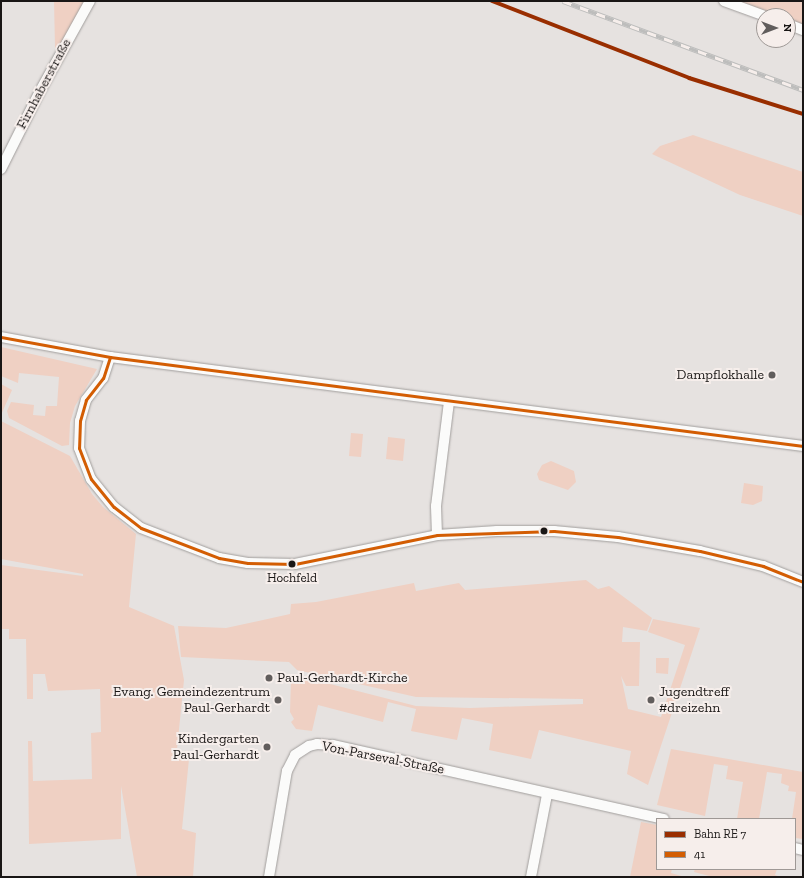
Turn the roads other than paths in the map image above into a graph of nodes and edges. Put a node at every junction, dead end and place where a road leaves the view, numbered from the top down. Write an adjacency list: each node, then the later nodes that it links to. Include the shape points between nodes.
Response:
1 (90, 1): 4 (street, Firnhaberstraße)
2 (724, 1): 3 (street)
3 (756, 13)
4 (1, 169)
5 (1, 337): 6 (street)
6 (110, 357): 7 (street); 9 (street, via 103,378 91,392 82,409 79,448 86,469 98,489 114,507 142,528 219,558 265,564 312,562 392,542)
7 (449, 401): 8 (street); 9 (street, via 436,506)
8 (803, 446)
9 (437, 535): 10 (street, via 526,531 618,537 763,566)
10 (803, 582)
11 (547, 795): 12 (street, Von-Parseval-Straße); 13 (street, Von-Parseval-Straße, via 536,790 333,745 309,746 295,756 287,771); 14 (street)
12 (659, 818)
13 (269, 877)
14 (531, 877)

